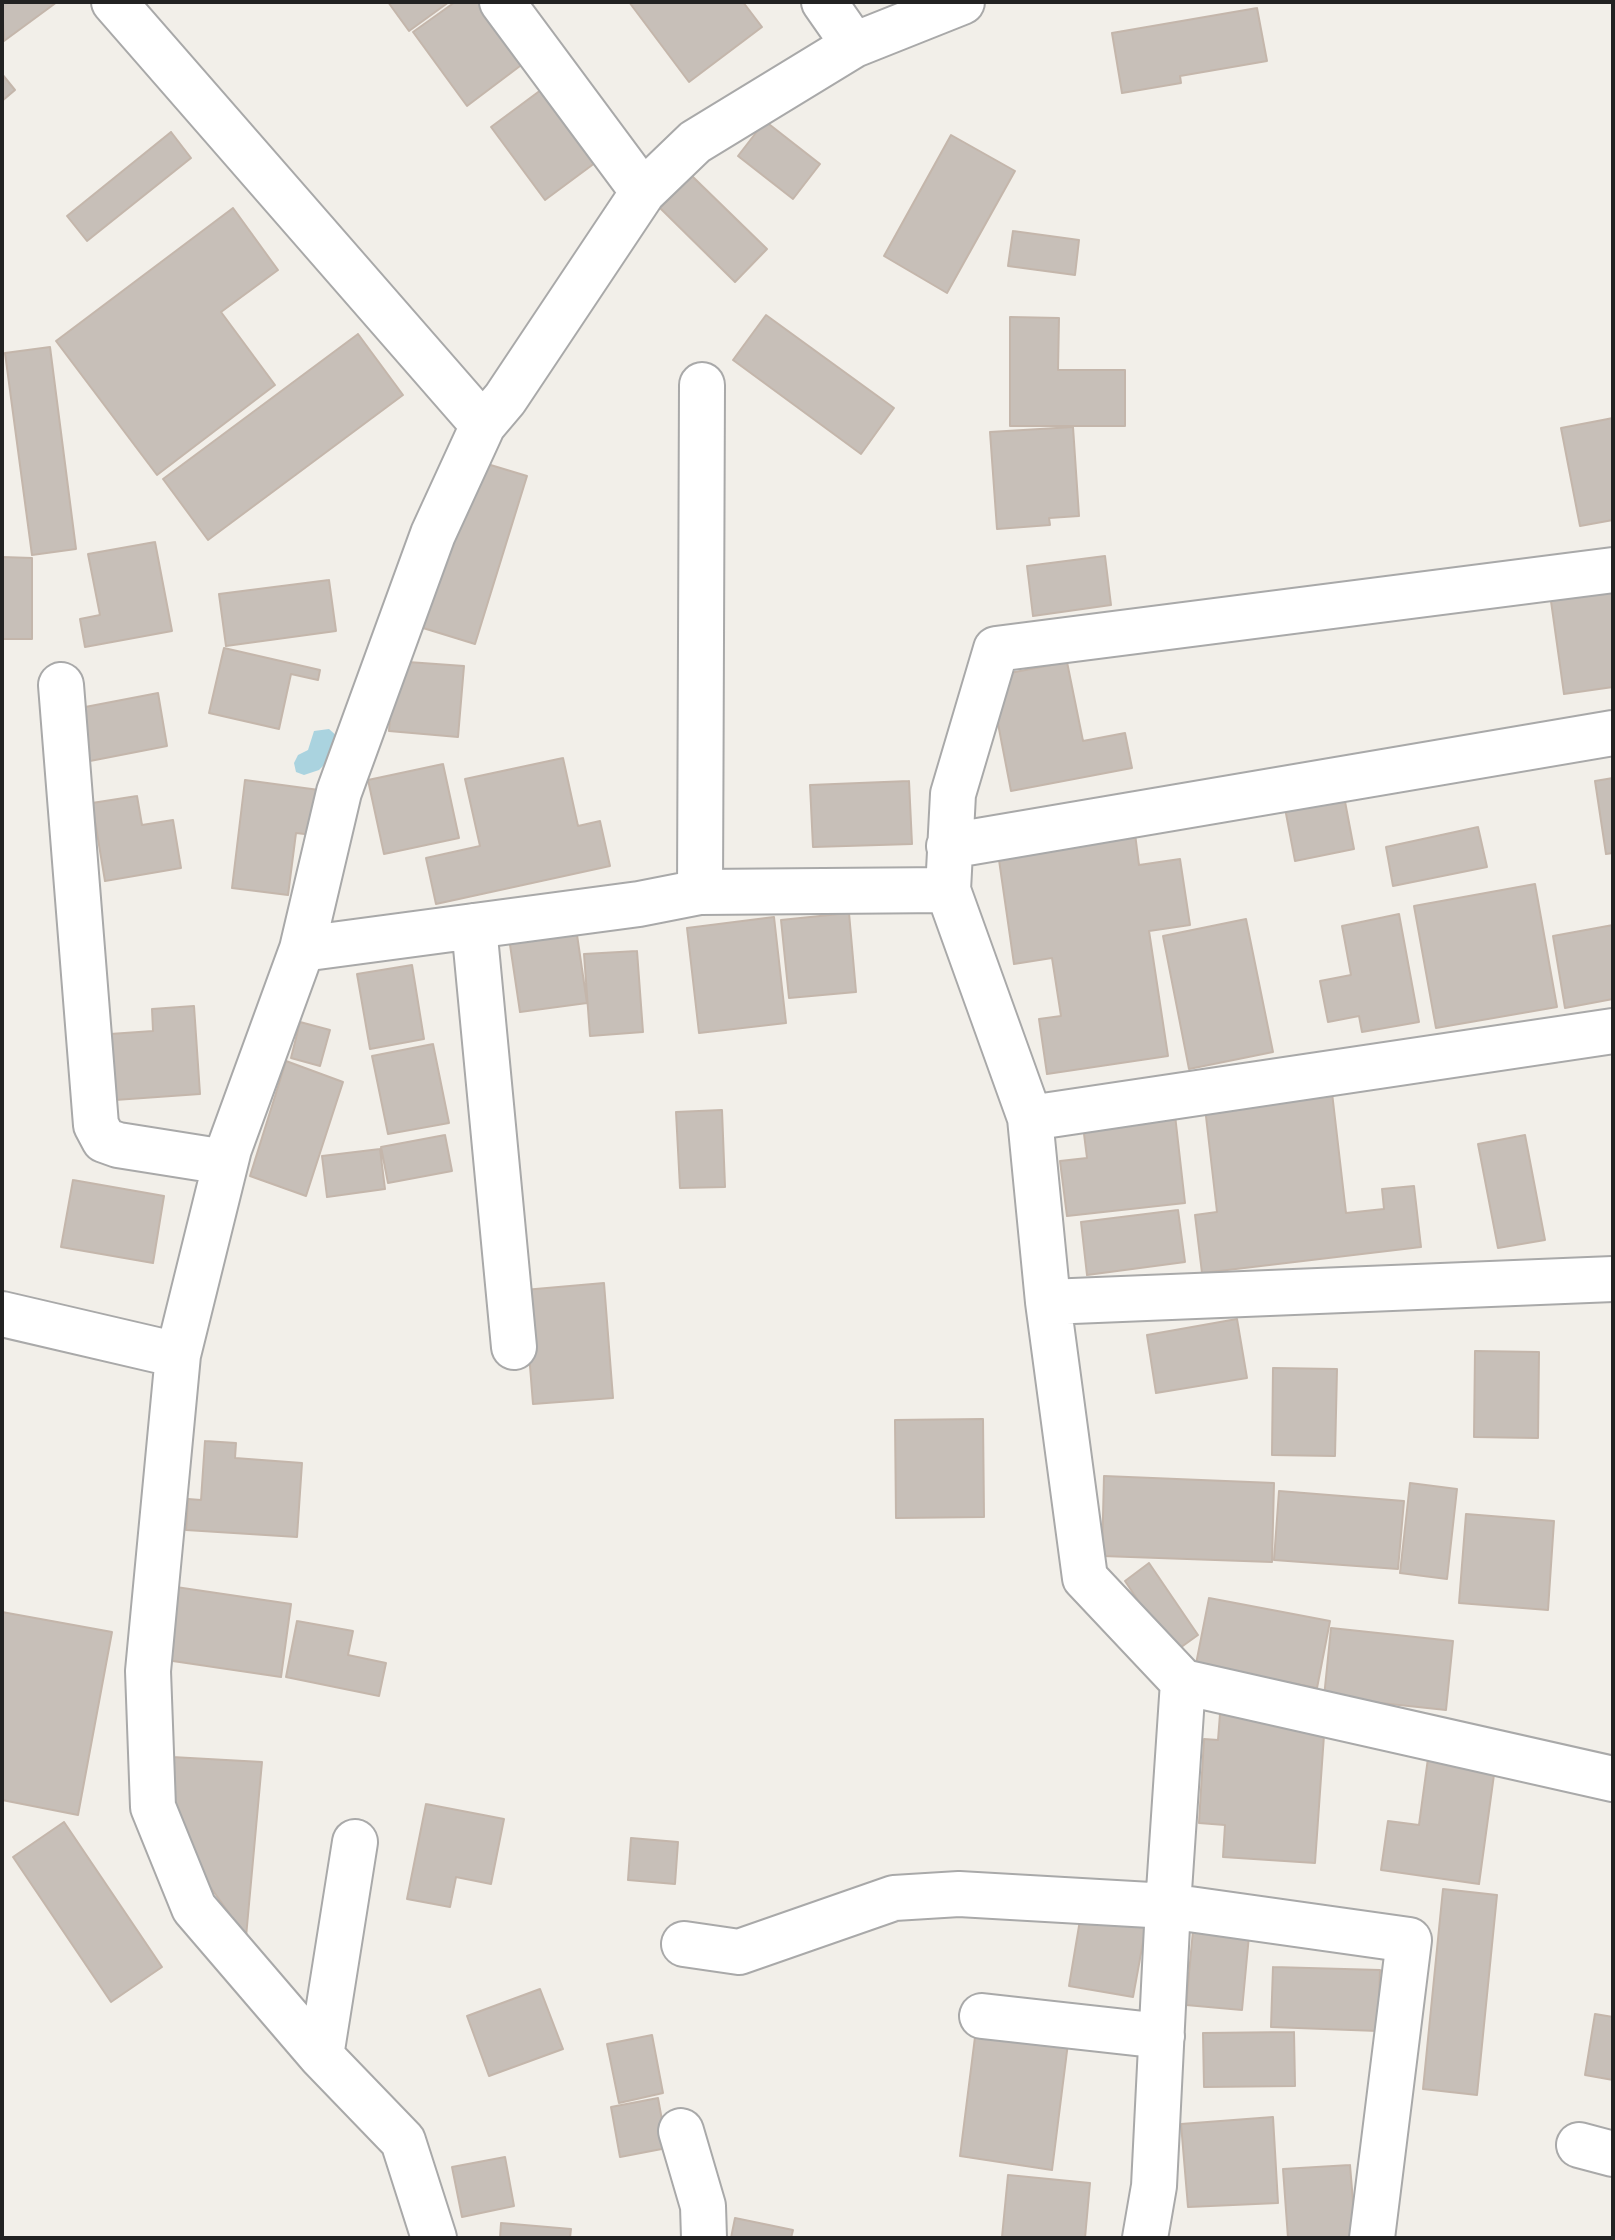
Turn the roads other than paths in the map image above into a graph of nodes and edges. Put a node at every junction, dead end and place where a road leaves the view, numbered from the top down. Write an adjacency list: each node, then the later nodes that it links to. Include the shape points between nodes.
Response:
1 (114, 2): 8 (street)
2 (502, 2): 6 (street)
3 (824, 2): 5 (street)
4 (962, 2): 5 (street)
5 (854, 45): 6 (street, via 695,142)
6 (643, 192): 8 (street)
7 (702, 385): 14 (street)
8 (483, 425): 16 (street, via 433,534 339,792)
9 (1613, 570): 12 (street, via 996,649 953,794)
10 (61, 685): 19 (street, via 96,1125 104,1140 118,1145)
11 (1613, 733): 12 (street)
12 (949, 846): 13 (street)
13 (948, 890): 14 (street); 18 (street)
14 (700, 892): 15 (street)
15 (474, 926): 16 (street); 23 (street)
16 (302, 949): 19 (street)
17 (1613, 1031): 18 (street)
18 (1030, 1118): 21 (street)
19 (225, 1162): 24 (street)
20 (1613, 1279): 21 (street)
21 (1048, 1302): 25 (street, via 1085,1578)
22 (2, 1314): 24 (street)
23 (514, 1347)
24 (178, 1355): 32 (street, via 148,1671 153,1807 194,1908)
25 (1183, 1682): 26 (street); 28 (street)
26 (1613, 1779)
27 (355, 1842): 32 (street)
28 (1168, 1906): 29 (street, via 959,1894 894,1898 739,1952); 31 (street); 37 (street, via 1409,1940)
29 (684, 1944)
30 (982, 2016): 31 (street)
31 (1162, 2036): 36 (street, via 1154,2186)
32 (321, 2056): 34 (street, via 403,2141)
33 (681, 2131): 35 (street, via 703,2206)
34 (434, 2238)
35 (704, 2238)
36 (1145, 2238)
37 (1372, 2238)

